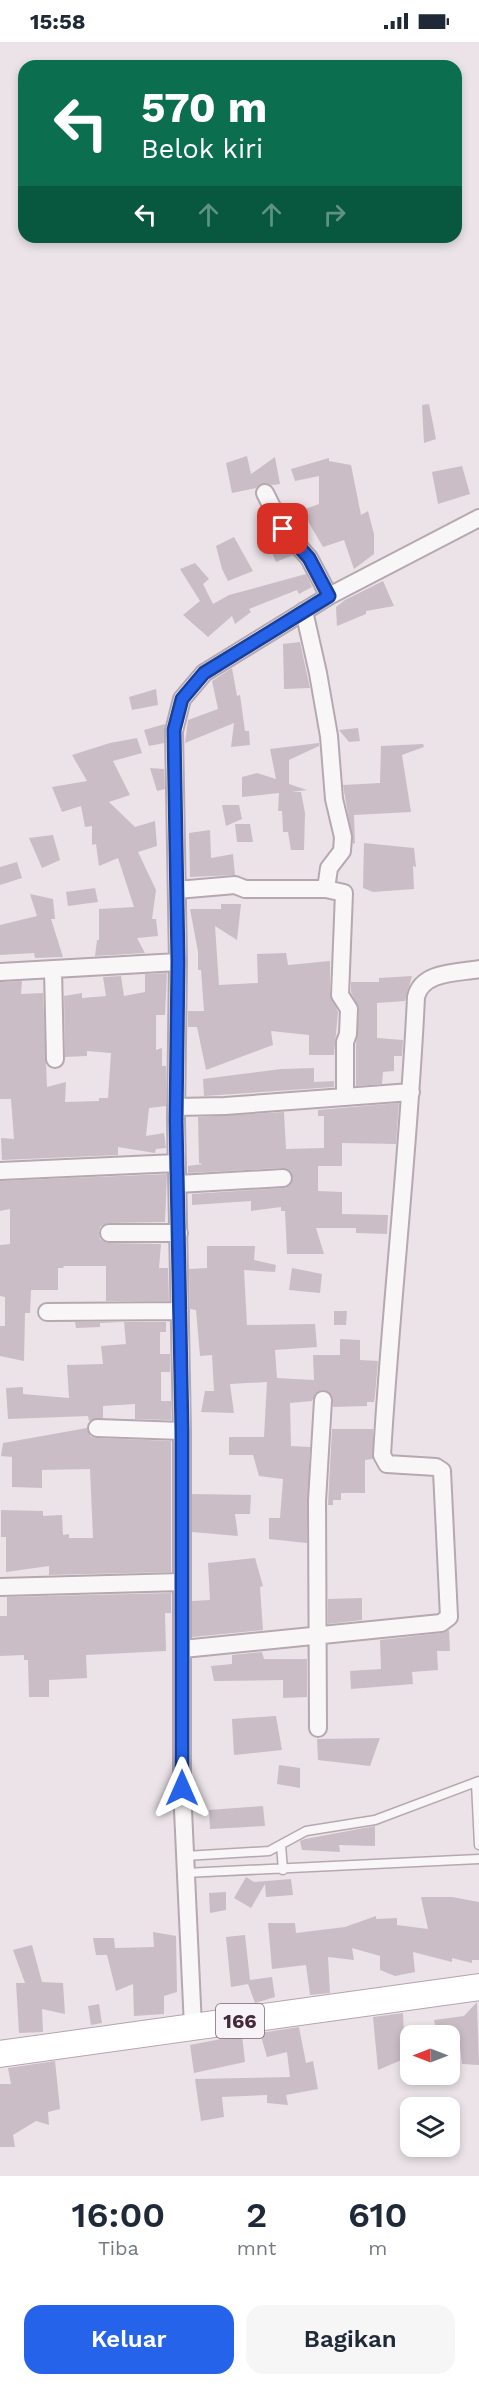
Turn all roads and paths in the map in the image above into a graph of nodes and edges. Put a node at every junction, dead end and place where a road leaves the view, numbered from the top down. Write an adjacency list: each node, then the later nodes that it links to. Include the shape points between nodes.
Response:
1 (265, 493): 3 (street, via 283,529 309,558)
2 (479, 518): 3 (street)
3 (329, 596): 4 (street)
4 (304, 610): 5 (street, via 204,673 182,699 174,730); 6 (street, via 329,736 334,799 343,837 342,852 329,868)
5 (177, 890): 6 (street, via 235,885 244,889); 7 (street)
6 (326, 890): 13 (street, via 340,891 346,898 340,995 349,1009)
7 (178, 962): 8 (street); 14 (street)
8 (52, 969): 10 (street); 11 (street)
9 (479, 969): 12 (street, via 429,978 417,991)
10 (0, 972)
11 (55, 1059)
12 (411, 1092): 13 (street); 28 (street, via 382,1455 387,1464 436,1467 442,1471 449,1617 441,1623)
13 (345, 1096): 14 (street, via 225,1107)
14 (176, 1107): 15 (street)
15 (177, 1163): 16 (street); 18 (street)
16 (0, 1171)
17 (283, 1178): 18 (street)
18 (178, 1184): 20 (street)
19 (109, 1233): 20 (street)
20 (179, 1233): 21 (street)
21 (180, 1311): 22 (street); 25 (street)
22 (47, 1312)
23 (323, 1400): 28 (street, via 317,1501)
24 (97, 1428): 25 (street)
25 (182, 1431): 26 (street)
26 (181, 1582): 27 (street); 29 (street)
27 (0, 1587)
28 (318, 1636): 29 (street); 30 (street)
29 (183, 1649): 35 (street)
30 (318, 1728)
31 (477, 1782): 32 (lane, via 375,1820 306,1831); 33 (lane)
32 (281, 1845): 35 (lane); 36 (lane)
33 (479, 1845)
34 (479, 1860): 36 (lane)
35 (185, 1864): 36 (lane); 38 (street)
36 (283, 1870)
37 (479, 1987): 38 (main road, 166)
38 (193, 2027): 39 (main road, 166)
39 (0, 2054)

